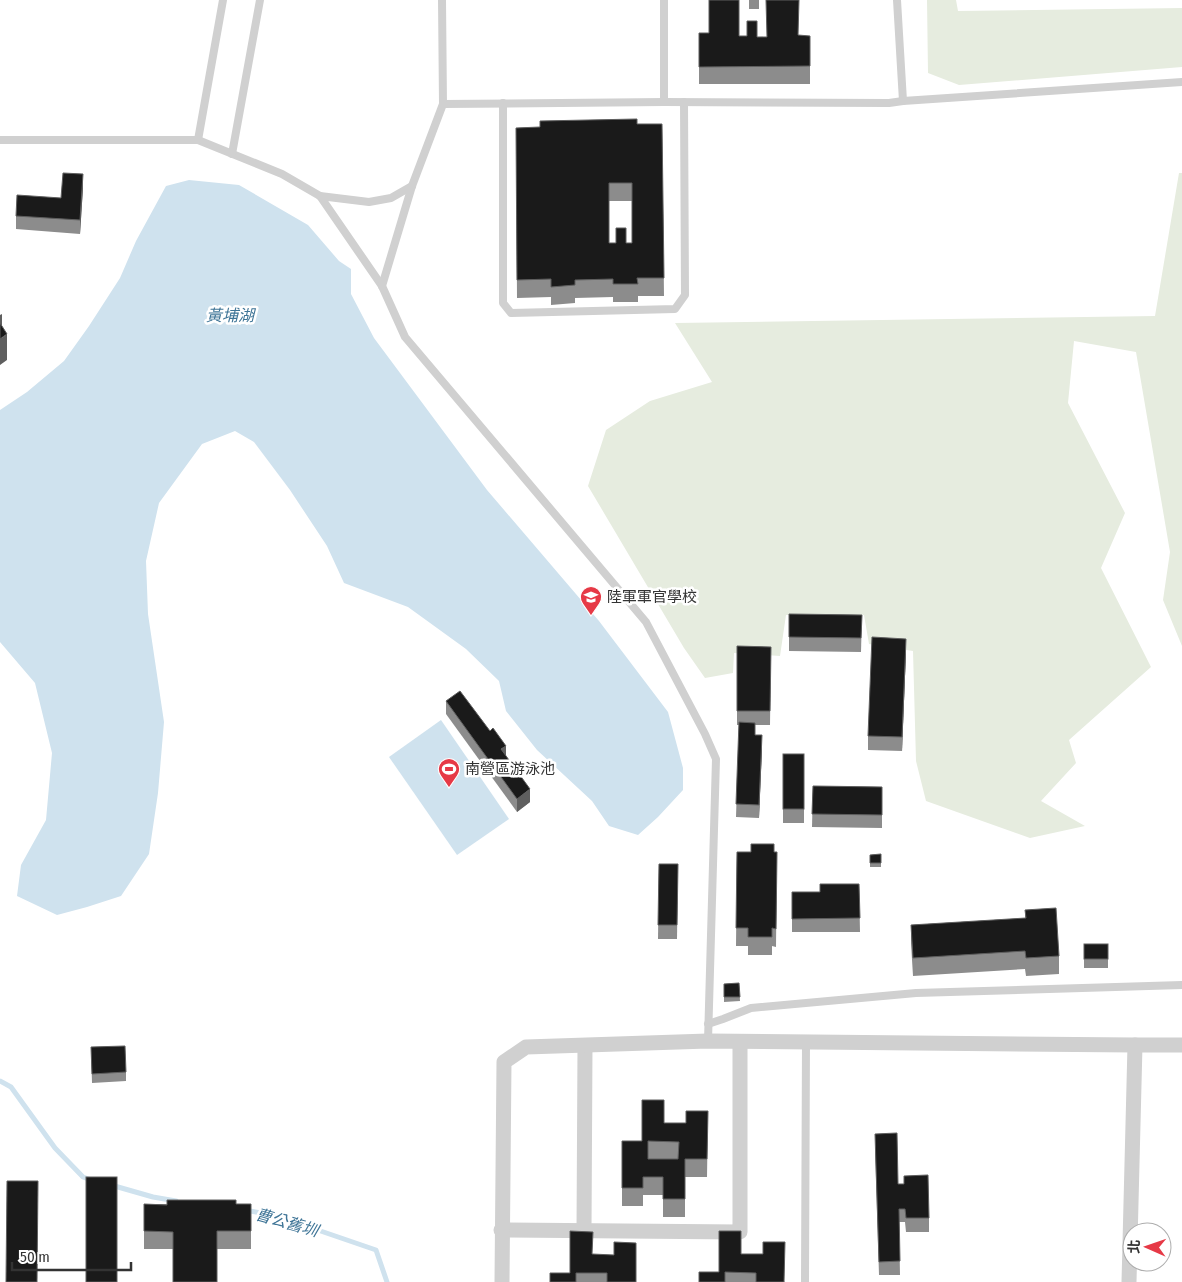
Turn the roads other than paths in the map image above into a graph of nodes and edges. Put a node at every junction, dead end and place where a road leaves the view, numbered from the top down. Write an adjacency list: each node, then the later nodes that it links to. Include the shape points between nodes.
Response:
1 (223, 0): 14 (lane)
2 (260, 0): 15 (lane)
3 (442, 0): 11 (lane)
4 (664, 0): 8 (lane)
5 (897, 0): 7 (lane)
6 (1182, 82): 7 (lane)
7 (903, 101): 9 (lane)
8 (664, 102): 9 (lane); 10 (lane)
9 (684, 102): 10 (lane, via 685,295 675,309 511,313 503,303)
10 (503, 103): 11 (lane)
11 (443, 104): 16 (lane)
12 (0, 136): 13 (lane)
13 (4, 140): 14 (lane)
14 (198, 140): 15 (lane)
15 (232, 154): 17 (lane, via 282,174)
16 (412, 186): 17 (lane, via 392,198 369,202); 18 (lane)
17 (320, 196): 18 (lane)
18 (382, 286): 20 (lane, via 405,337 646,622 716,759)
19 (1182, 985): 20 (lane, via 916,993 751,1008)
20 (708, 1024): 21 (lane)
21 (708, 1042): 22 (street); 26 (street)
22 (740, 1042): 23 (street); 28 (street, via 740,1232)
23 (806, 1042): 24 (street); 30 (lane)
24 (1135, 1045): 25 (street); 31 (street)
25 (1182, 1045)
26 (585, 1046): 27 (street, via 526,1047 504,1062); 28 (street)
27 (501, 1230): 28 (street); 29 (street)
28 (584, 1230)
29 (502, 1282)
30 (805, 1282)
31 (1129, 1282)

